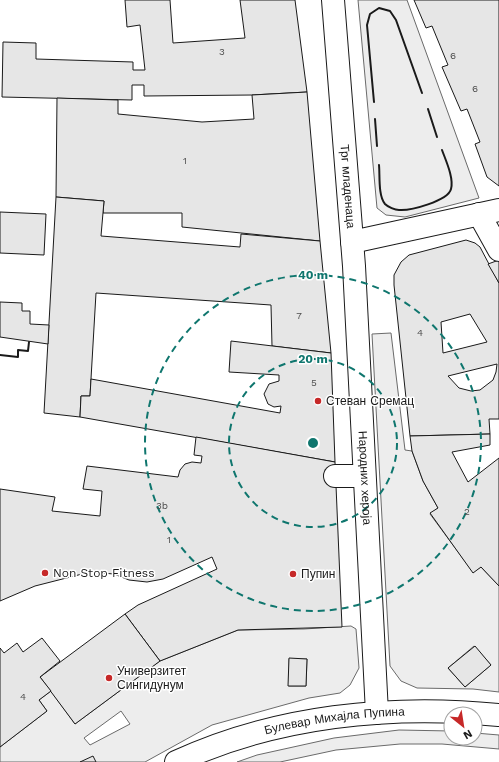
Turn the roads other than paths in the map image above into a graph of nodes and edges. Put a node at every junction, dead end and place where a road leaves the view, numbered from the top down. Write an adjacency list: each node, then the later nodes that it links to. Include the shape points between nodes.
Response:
1 (333, 0): 3 (street, Трг младенаца)
2 (489, 212): 3 (street, Трг младенаца); 4 (street)
3 (352, 242): 6 (street, Народних хероја)
4 (499, 250)
5 (335, 476): 6 (street)
6 (364, 476): 7 (street, Народних хероја)
7 (377, 712): 8 (street, Булевар Михајла Пупина, via 461,711); 9 (street, Булевар Михајла Пупина, via 324,718 266,731 225,742)
8 (499, 715)
9 (176, 762)

